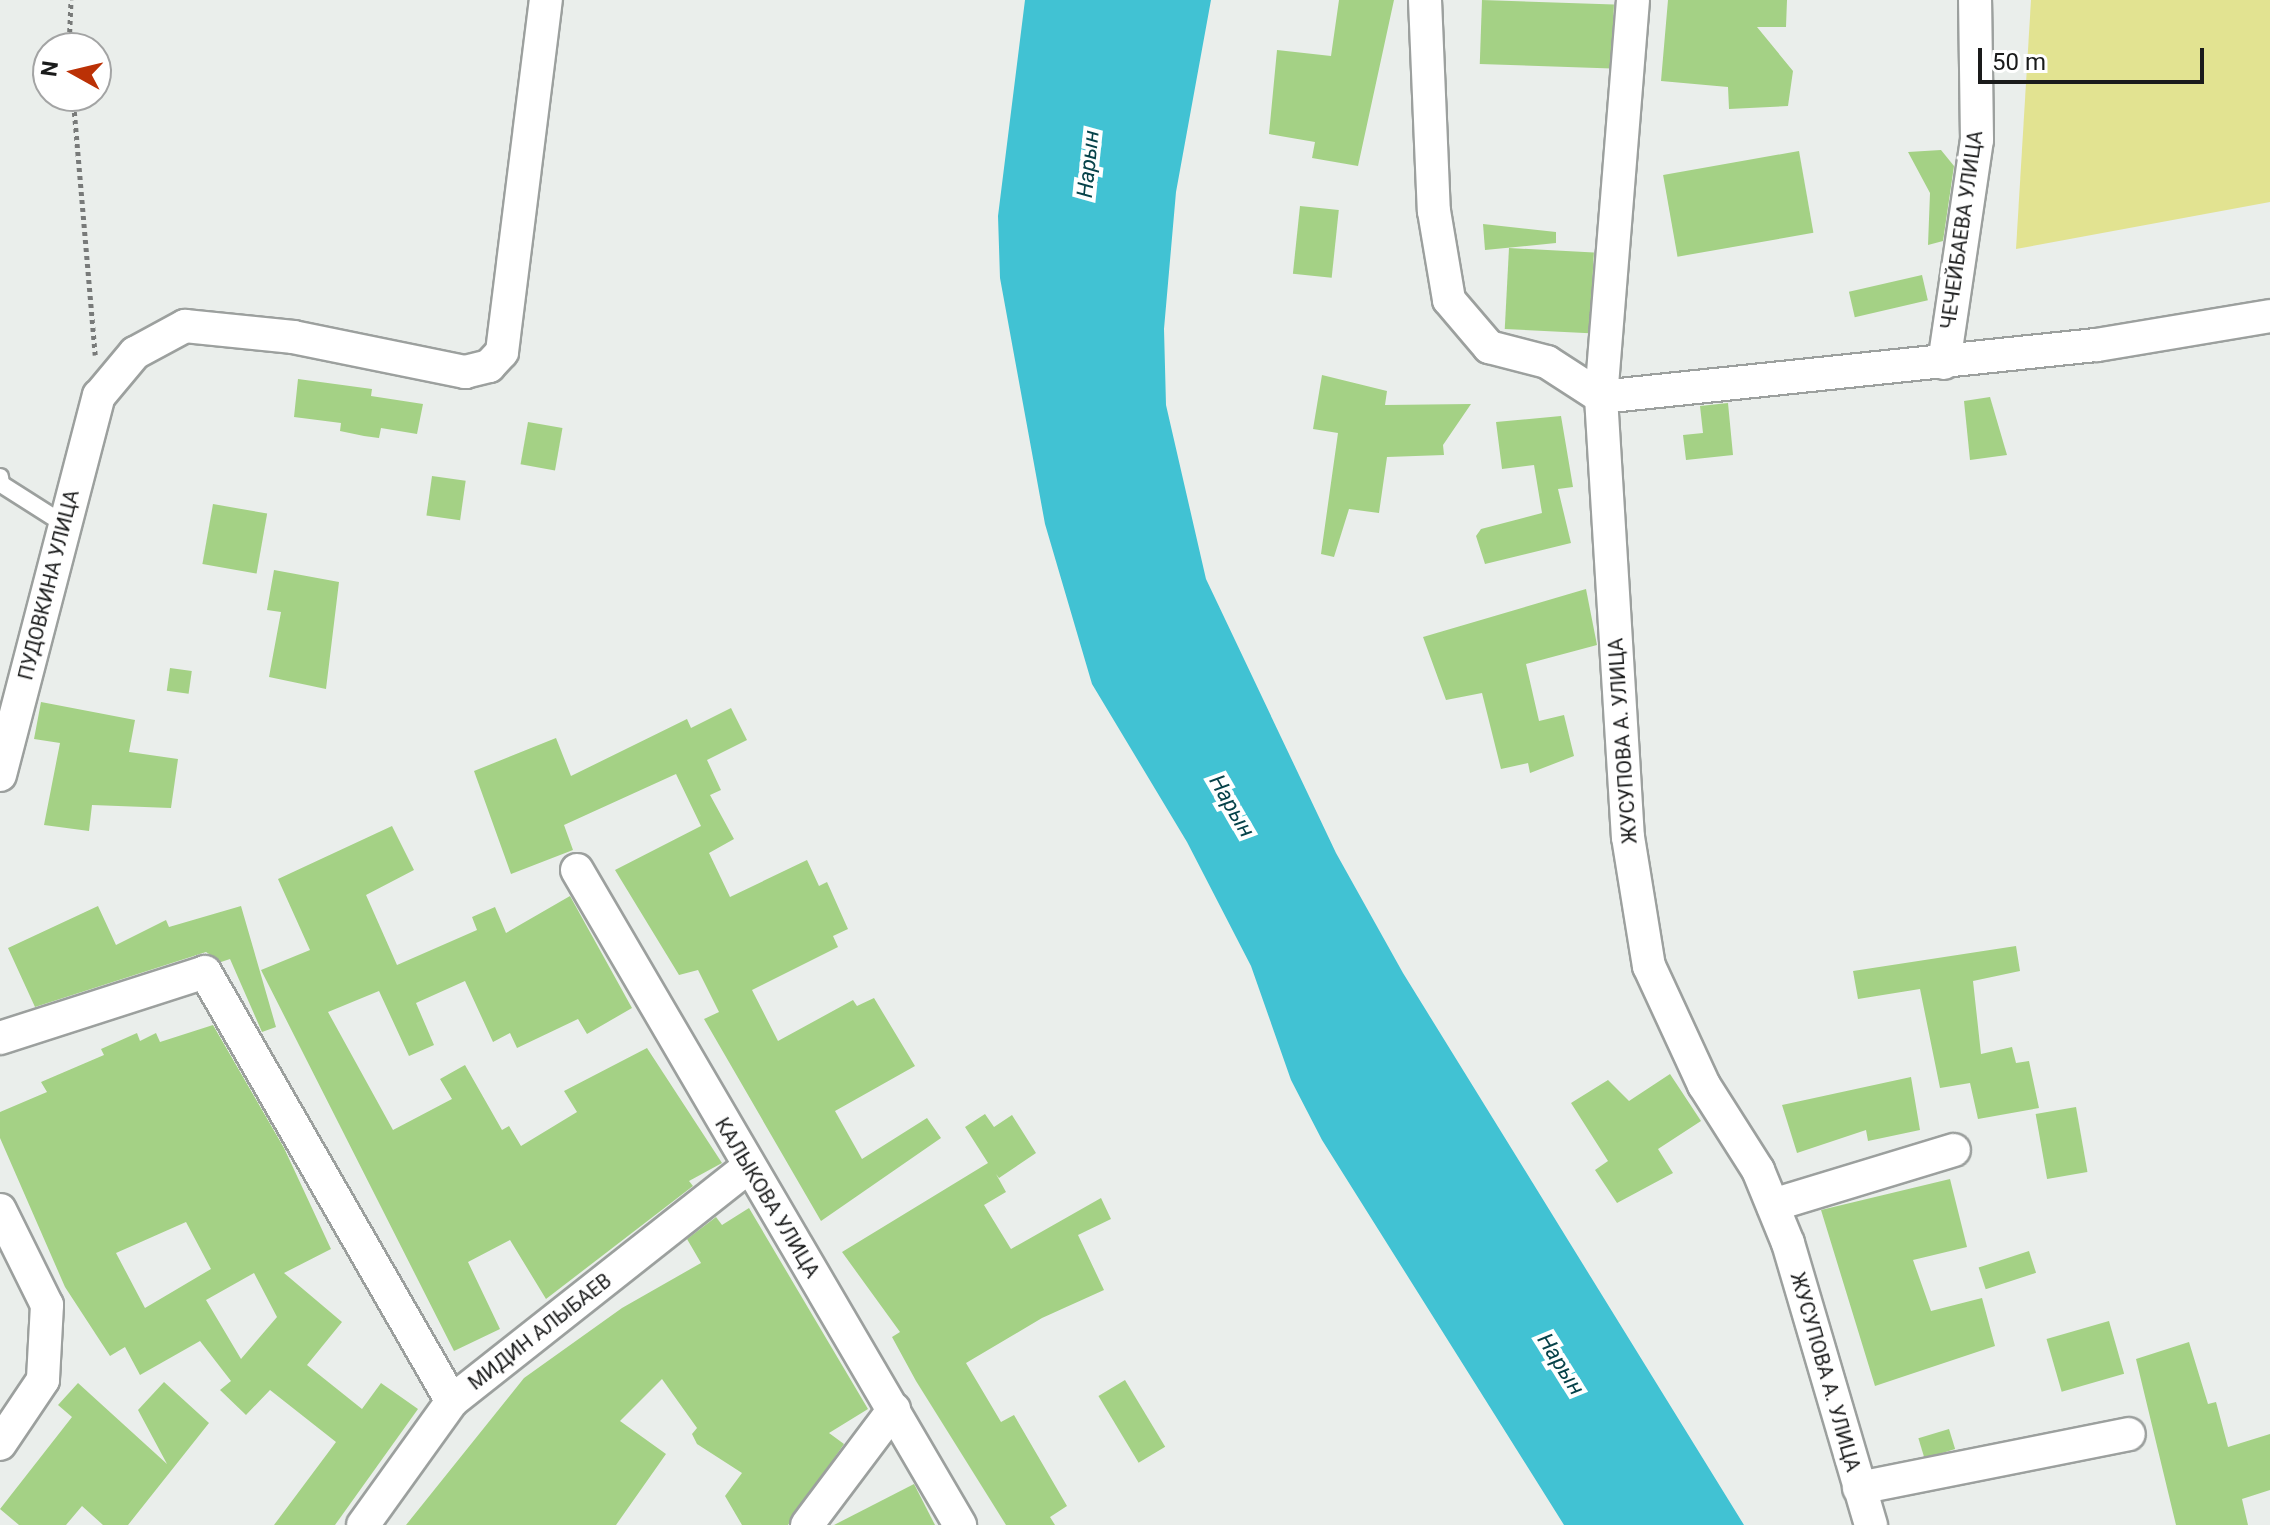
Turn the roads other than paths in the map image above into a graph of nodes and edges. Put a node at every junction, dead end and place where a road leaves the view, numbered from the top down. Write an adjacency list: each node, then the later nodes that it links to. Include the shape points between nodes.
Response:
1 (546, 0): 9 (street, ПУДОВКИНА УЛИЦА, via 502,352 489,366 465,372 293,337 185,326 135,353 99,396)
2 (1425, 0): 7 (street, via 1428,139 1449,300 1489,347 1547,362)
3 (1633, 0): 7 (street, ЖУСУПОВА А. УЛИЦА)
4 (1975, 0): 6 (street, ЧЕЧЕЙБАЕВА УЛИЦА, via 1977,140)
5 (2270, 316): 6 (street)
6 (1944, 363): 7 (street)
7 (1601, 397): 15 (street, ЖУСУПОВА А. УЛИЦА, via 1628,837 1649,966 1704,1085)
8 (0, 477): 9 (lane, via 1,484)
9 (64, 524): 10 (street, ПУДОВКИНА УЛИЦА)
10 (0, 775)
11 (577, 870): 14 (street, КАЛЫКОВА УЛИЦА)
12 (0, 1038): 17 (street, via 205,972)
13 (1954, 1150): 15 (street)
14 (747, 1168): 17 (street, МИДИН АЛЫБАЕВ); 18 (street, КАЛЫКОВА УЛИЦА)
15 (1773, 1205): 21 (street, ЖУСУПОВА А. УЛИЦА)
16 (0, 1210): 20 (street, via 47,1305 43,1380)
17 (452, 1401): 22 (street, МИДИН АЛЫБАЕВ)
18 (894, 1409): 23 (street); 24 (street, КАЛЫКОВА УЛИЦА)
19 (2129, 1434): 21 (street)
20 (0, 1444)
21 (1859, 1488): 25 (street, ЖУСУПОВА А. УЛИЦА)
22 (363, 1525)
23 (807, 1525)
24 (960, 1525)
25 (1871, 1525)

